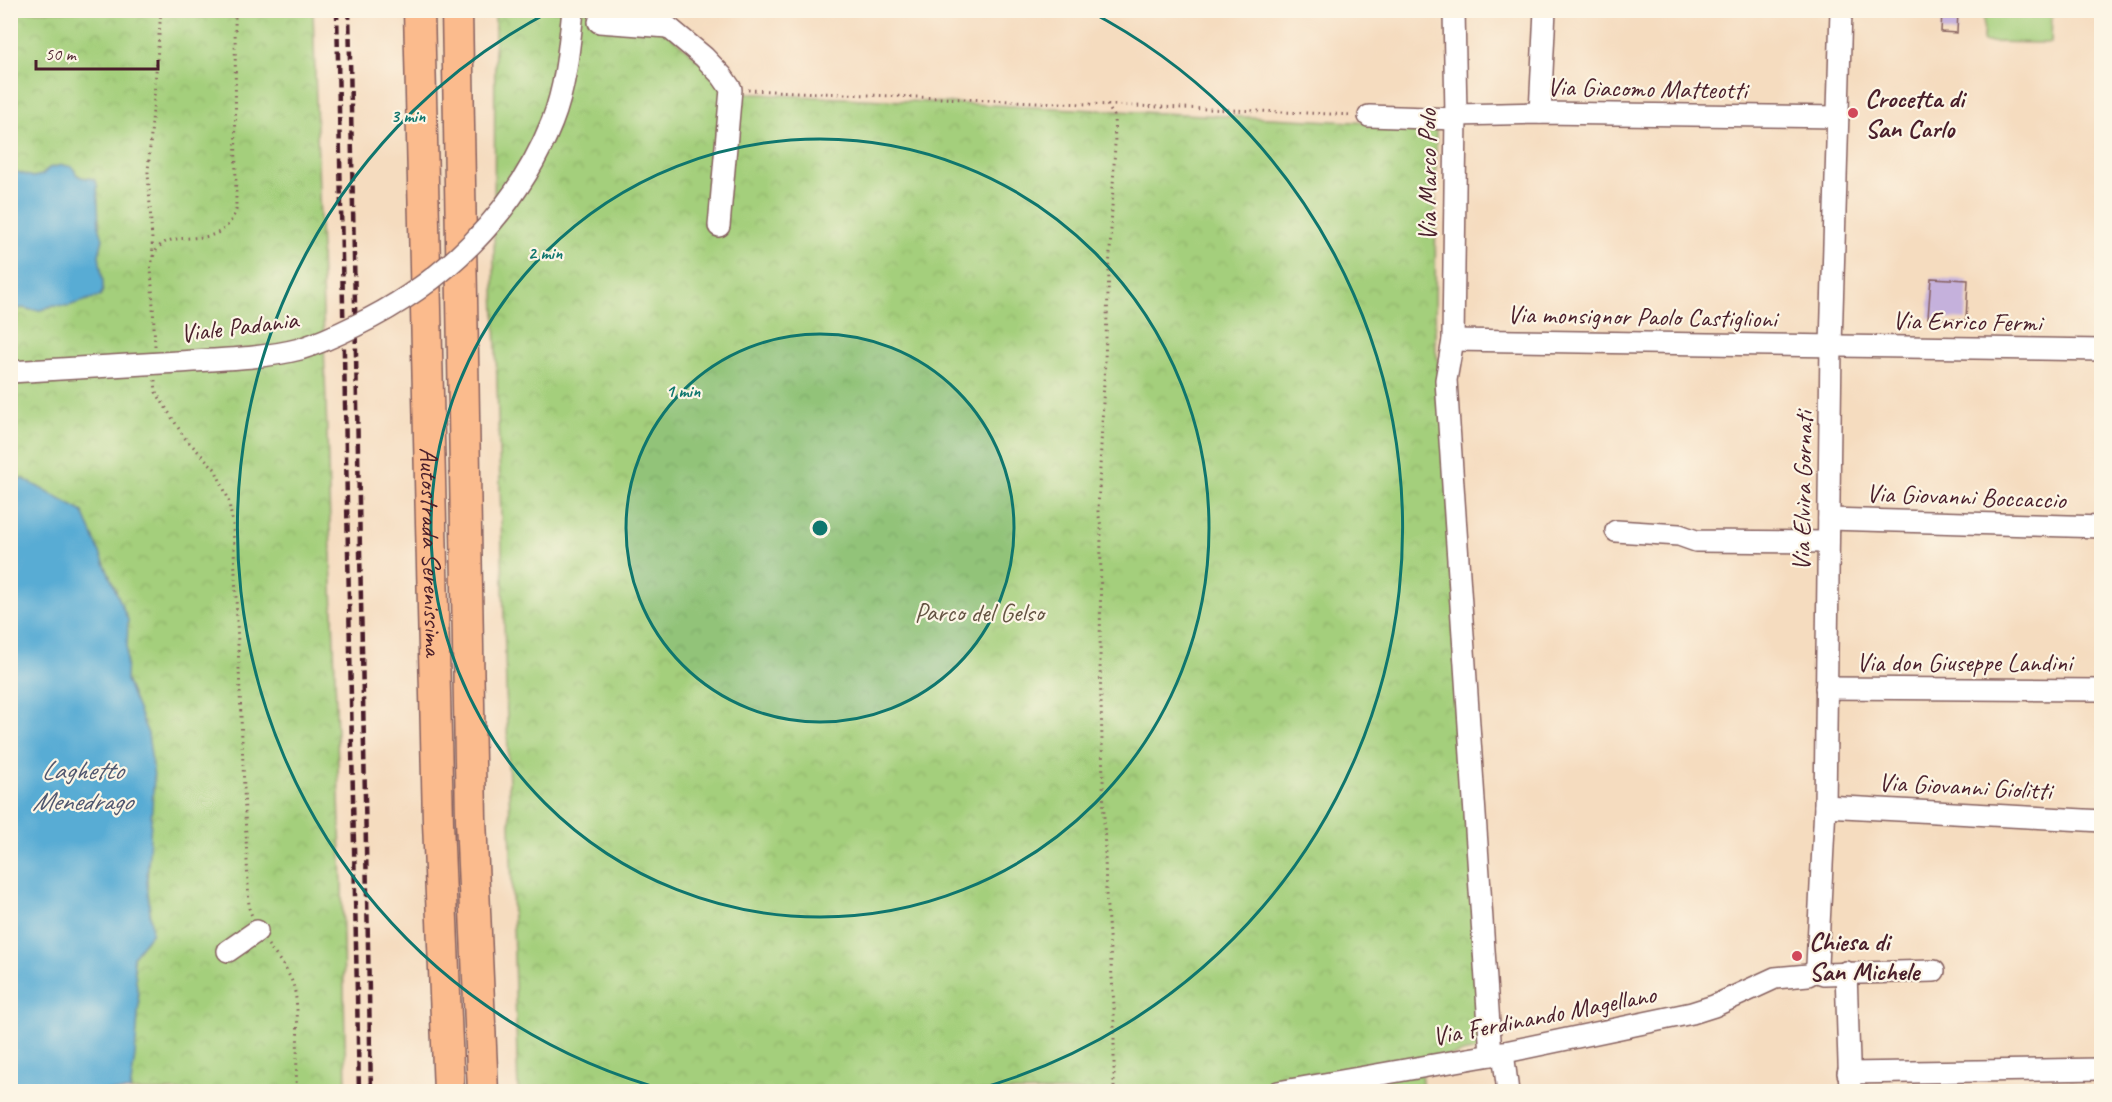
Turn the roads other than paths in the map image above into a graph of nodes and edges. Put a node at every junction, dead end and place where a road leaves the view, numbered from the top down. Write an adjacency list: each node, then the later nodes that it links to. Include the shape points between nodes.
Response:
1 (419, 10): 34 (highway, Autostrada Serenissima, via 438,822)
2 (457, 10): 35 (highway, Autostrada Serenissima, via 471,819)
3 (573, 10): 17 (street, Viale Padania, bridge, via 566,73 552,121 531,164 507,205 448,268 415,293 382,313 300,349 251,357)
4 (1454, 10): 11 (street, Via Marco Polo)
5 (1545, 10): 9 (street)
6 (1841, 10): 12 (street, Via Elvira Gornati)
7 (669, 19): 8 (street); 13 (street, via 731,89)
8 (599, 22)
9 (1540, 113): 11 (street, Via Giacomo Matteotti); 12 (street, Via Giacomo Matteotti)
10 (1369, 116): 11 (street, Via Giacomo Matteotti)
11 (1456, 117): 14 (street, Via Marco Polo)
12 (1838, 117): 15 (street, Via Elvira Gornati)
13 (718, 226)
14 (1453, 340): 15 (street, Via monsignor Paolo Castiglioni); 31 (street, Via Marco Polo, via 1446,380)
15 (1831, 345): 16 (street, Via Enrico Fermi); 18 (street, Via Elvira Gornati)
16 (2102, 350)
17 (10, 372)
18 (1828, 519): 19 (street, Via Giovanni Boccaccio); 21 (street, Via Elvira Gornati)
19 (2102, 527)
20 (1616, 531): 21 (street, via 1679,535 1696,541)
21 (1828, 542): 22 (street, Via Elvira Gornati)
22 (1826, 688): 23 (street, Via don Giuseppe Landini); 24 (street, Via Elvira Gornati)
23 (2102, 690)
24 (1825, 806): 25 (street, Via Giovanni Giolitti); 28 (street, Via Elvira Gornati)
25 (2102, 820)
26 (257, 931): 27 (street)
27 (228, 951)
28 (1815, 971): 30 (street, Via Ferdinando Magellano); 31 (street, Via Ferdinando Magellano, via 1775,978 1692,1013)
29 (1934, 971): 30 (street, Via Ferdinando Magellano)
30 (1846, 972): 33 (street)
31 (1497, 1054): 36 (street, Via Ferdinando Magellano); 37 (street, Via Marco Polo)
32 (2102, 1069): 33 (street)
33 (1849, 1082)
34 (449, 1092)
35 (483, 1092)
36 (1278, 1092)
37 (1508, 1092)

